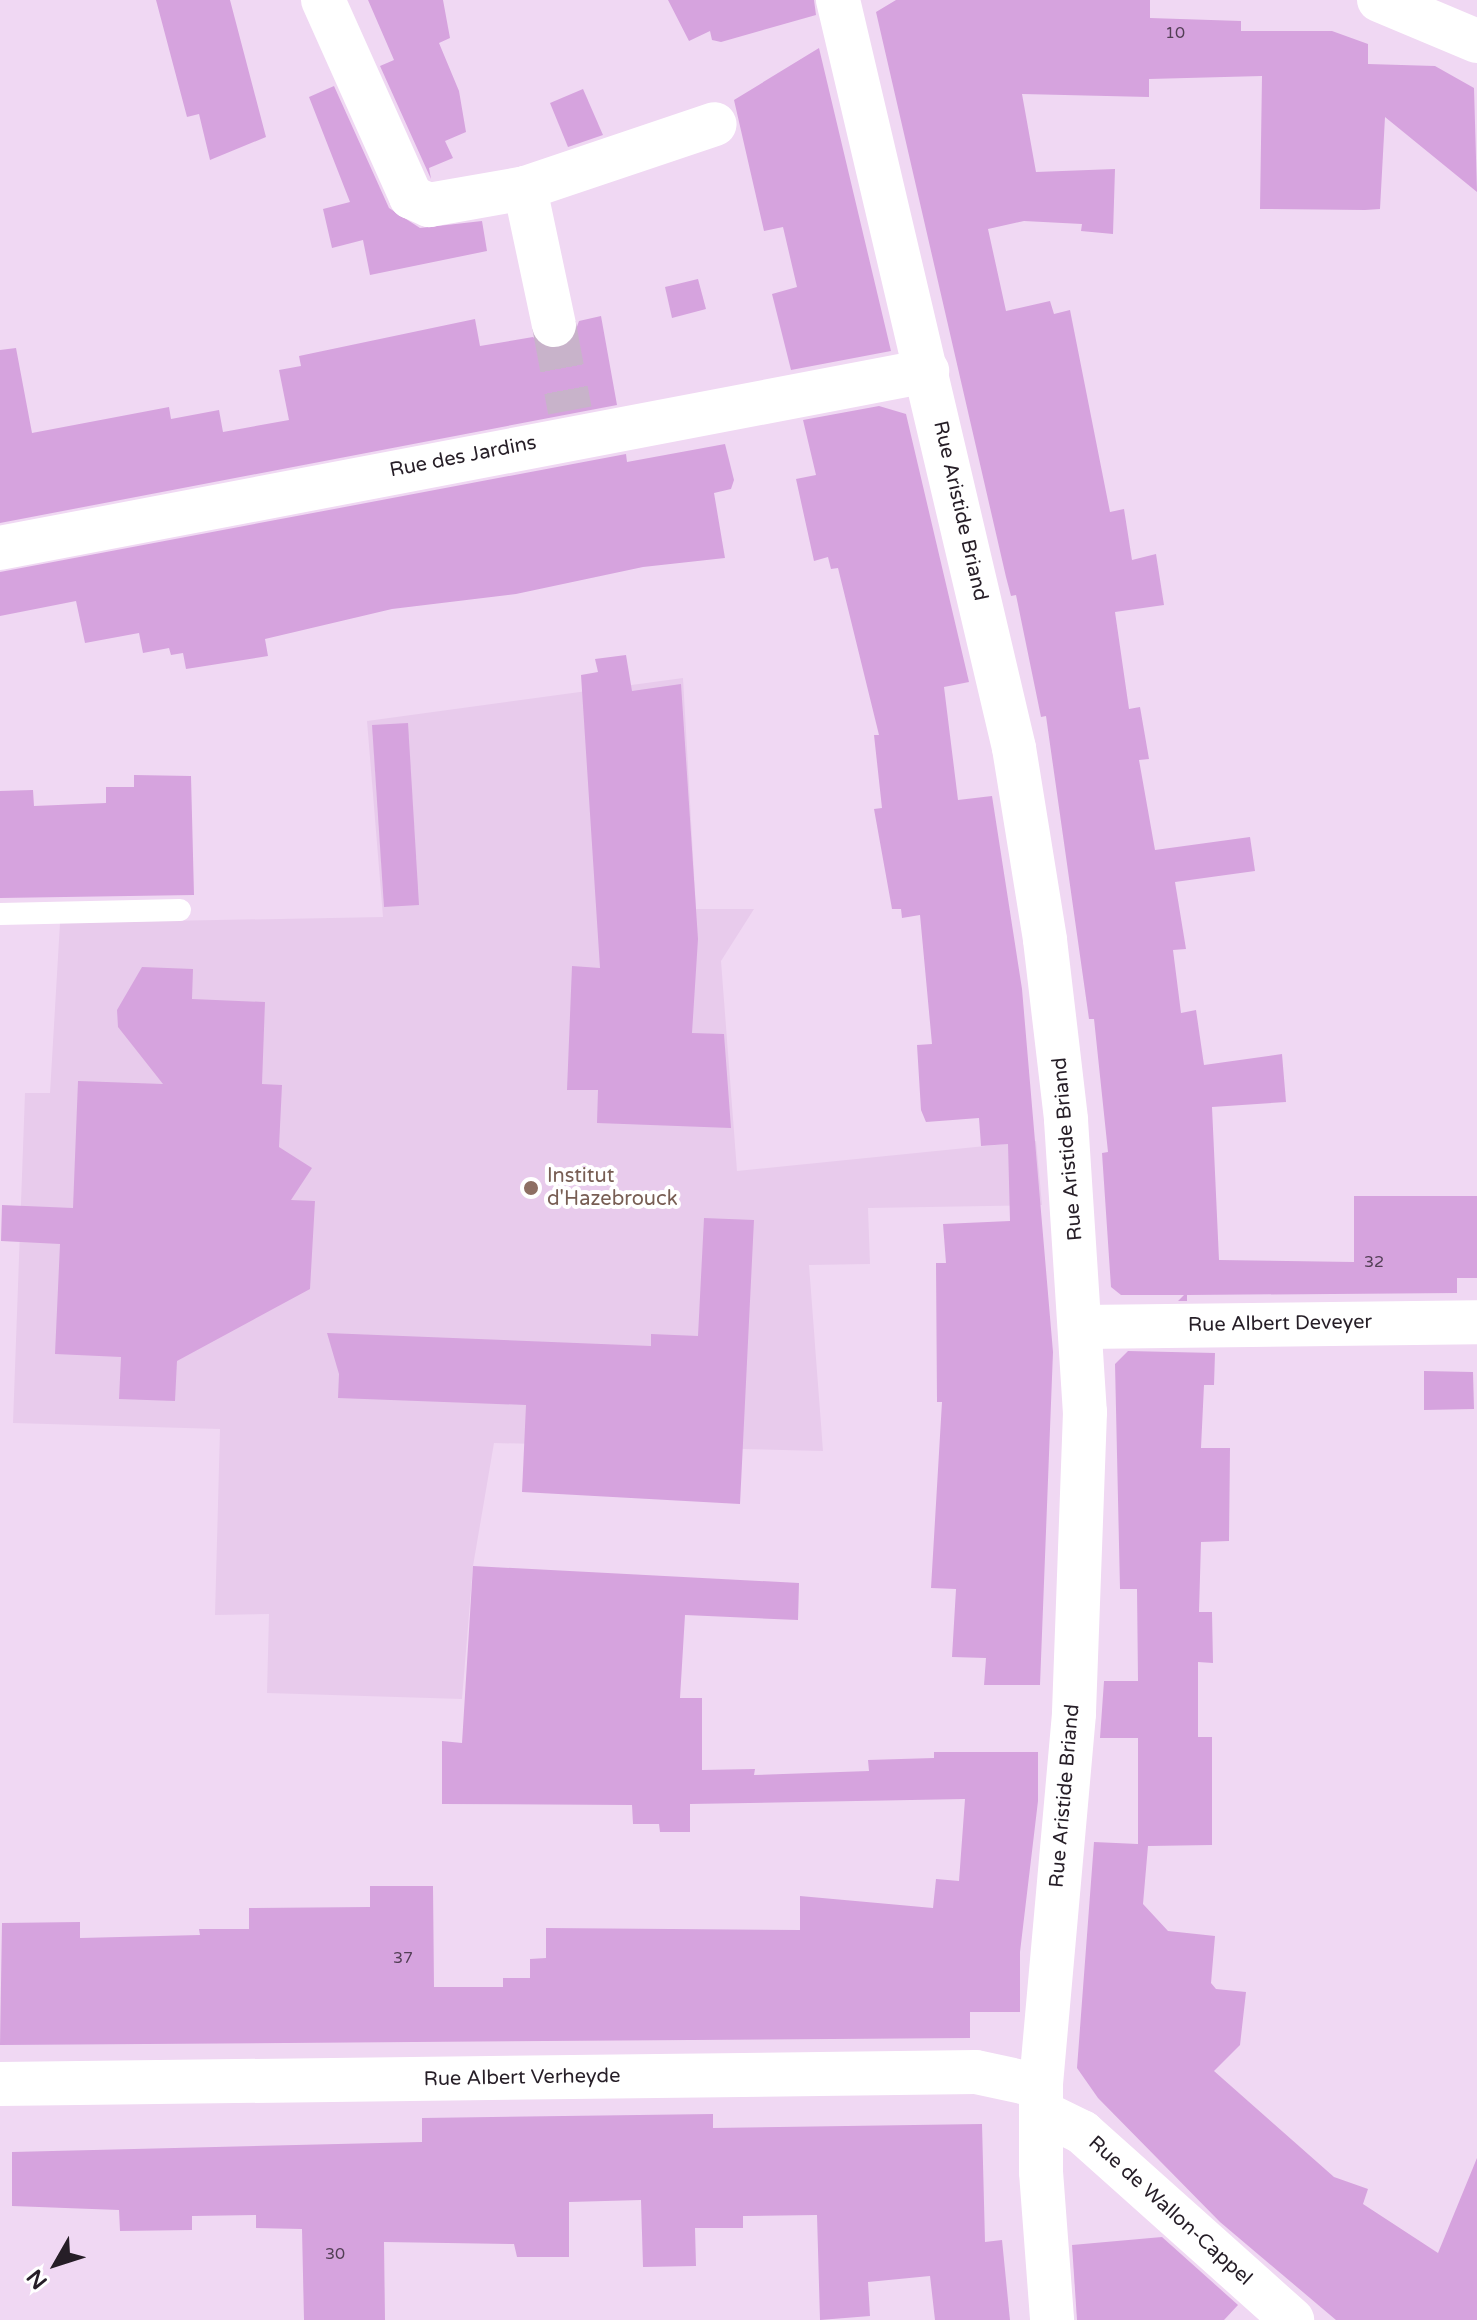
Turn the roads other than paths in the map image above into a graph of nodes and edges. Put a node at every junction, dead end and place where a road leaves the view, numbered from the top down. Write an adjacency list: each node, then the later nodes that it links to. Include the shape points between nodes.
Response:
1 (323, 0): 6 (street, via 411,197 429,205)
2 (838, 0): 8 (street, Rue Aristide Briand)
3 (1379, 0): 4 (street)
4 (1477, 41)
5 (715, 124): 6 (street)
6 (525, 188): 7 (street)
7 (554, 325)
8 (927, 371): 9 (street, Rue des Jardins, via 572,423); 13 (street, Rue Aristide Briand, via 997,667 1032,854 1059,1045)
9 (0, 548)
10 (180, 910): 11 (lane)
11 (0, 914)
12 (1477, 1322): 13 (street, Rue Albert Deveyer)
13 (1083, 1327): 15 (street, Rue Aristide Briand, via 1074,1714)
14 (0, 2084): 15 (street, Rue Albert Verheyde, via 976,2072)
15 (1041, 2099): 16 (street, Rue Aristide Briand, via 1042,2203); 17 (street, Rue de Wallon-Cappel)
16 (1052, 2320)
17 (1292, 2320)

